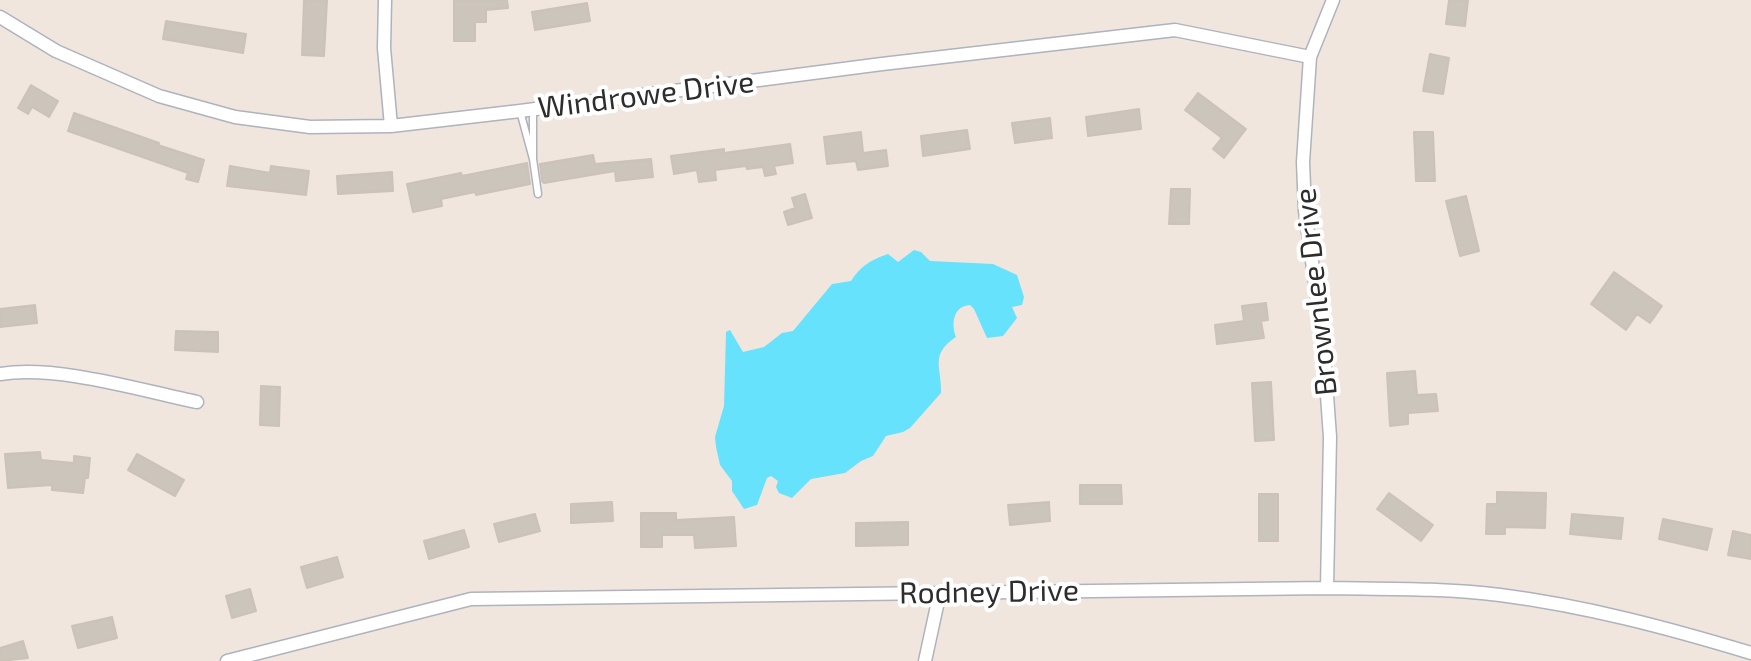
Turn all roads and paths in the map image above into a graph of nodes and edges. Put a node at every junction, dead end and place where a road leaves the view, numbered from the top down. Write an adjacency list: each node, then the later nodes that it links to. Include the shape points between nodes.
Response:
1 (385, 0): 6 (street)
2 (1333, 0): 4 (street, Brownlee Drive)
3 (0, 17): 6 (street, Windrowe Drive, via 56,51 159,96 250,119 310,127)
4 (1310, 57): 5 (street, Windrowe Drive, via 1175,30); 11 (street, Brownlee Drive, via 1303,162 1330,437)
5 (526, 111): 6 (street, Windrowe Drive); 7 (lane); 7 (lane)
6 (391, 126)
7 (533, 159): 8 (lane)
8 (538, 194)
9 (0, 374): 10 (street, via 69,376)
10 (197, 402)
11 (1327, 588): 12 (street, Rodney Drive); 13 (street, Rodney Drive, via 1450,591 1538,601 1634,620)
12 (940, 592): 14 (street, Rodney Drive, via 471,599); 15 (street)
13 (1751, 653)
14 (227, 661)
15 (925, 661)

